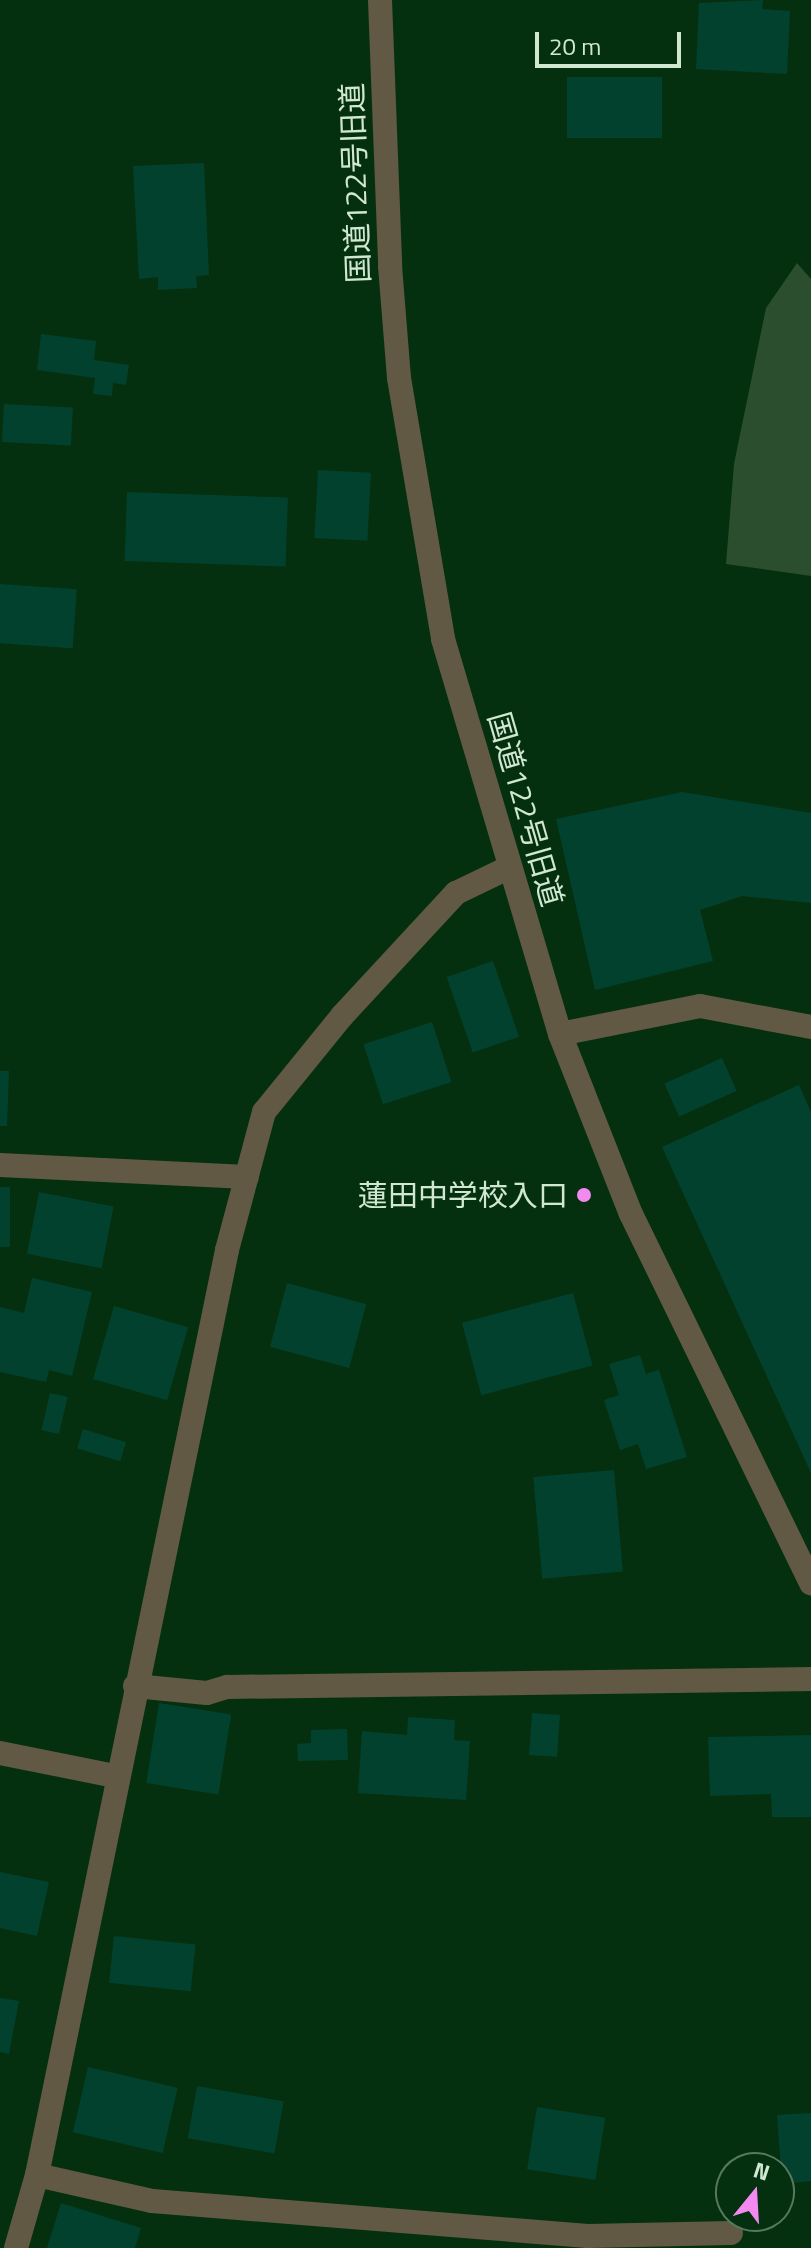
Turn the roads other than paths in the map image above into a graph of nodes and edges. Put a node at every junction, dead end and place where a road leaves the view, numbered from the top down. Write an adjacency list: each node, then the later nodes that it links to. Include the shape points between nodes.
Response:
1 (380, 0): 2 (street, 国道122号旧道, via 390,266 413,477 443,639)
2 (508, 868): 4 (street, 国道122号旧道); 6 (street, via 456,893 342,1016 264,1112)
3 (811, 1027): 4 (street, via 700,1006)
4 (560, 1034): 7 (street, 国道122号旧道, via 631,1214)
5 (0, 1165): 6 (street)
6 (247, 1177): 9 (street)
7 (811, 1583)
8 (811, 1679): 9 (street, via 243,1687 207,1693)
9 (135, 1686): 11 (street)
10 (0, 1753): 11 (street)
11 (115, 1776): 12 (street)
12 (37, 2175): 13 (street, via 152,2201 588,2236); 14 (street)
13 (731, 2233)
14 (16, 2248)

